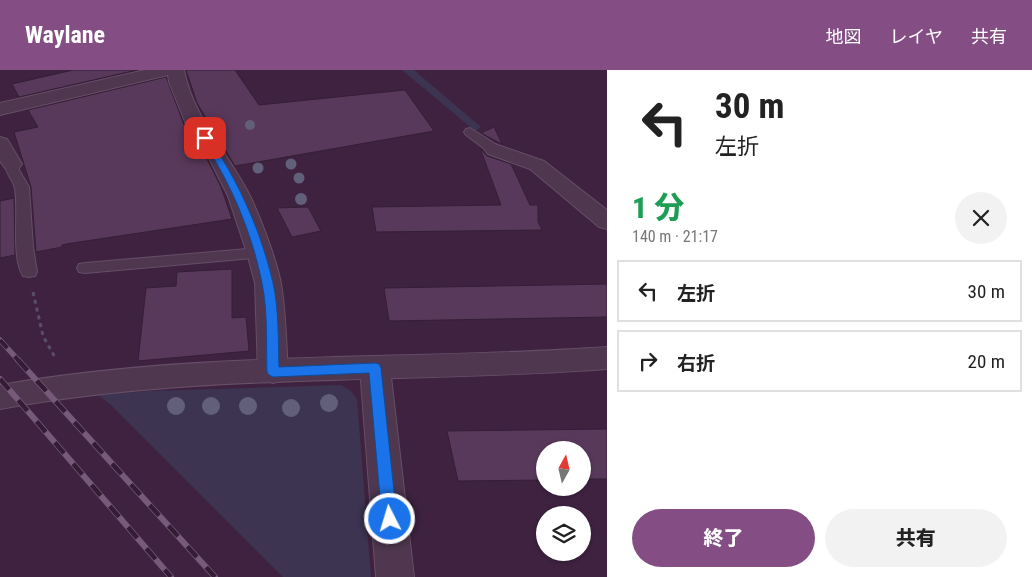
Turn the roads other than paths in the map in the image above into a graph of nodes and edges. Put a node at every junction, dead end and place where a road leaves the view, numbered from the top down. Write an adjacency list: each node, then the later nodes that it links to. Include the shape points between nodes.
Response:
1 (167, 70): 3 (street)
2 (176, 70): 9 (street, via 198,129 219,158 239,196)
3 (0, 109)
4 (470, 132): 6 (lane)
5 (0, 143): 7 (street)
6 (495, 150): 8 (street, via 537,164)
7 (12, 164): 11 (lane, via 22,187)
8 (607, 222)
9 (259, 252): 10 (lane); 14 (street, via 268,283)
10 (85, 268)
11 (29, 272)
12 (607, 358): 13 (street, via 530,364)
13 (375, 368): 14 (street); 16 (street)
14 (273, 372): 15 (street, via 77,384)
15 (0, 397)
16 (395, 577)

